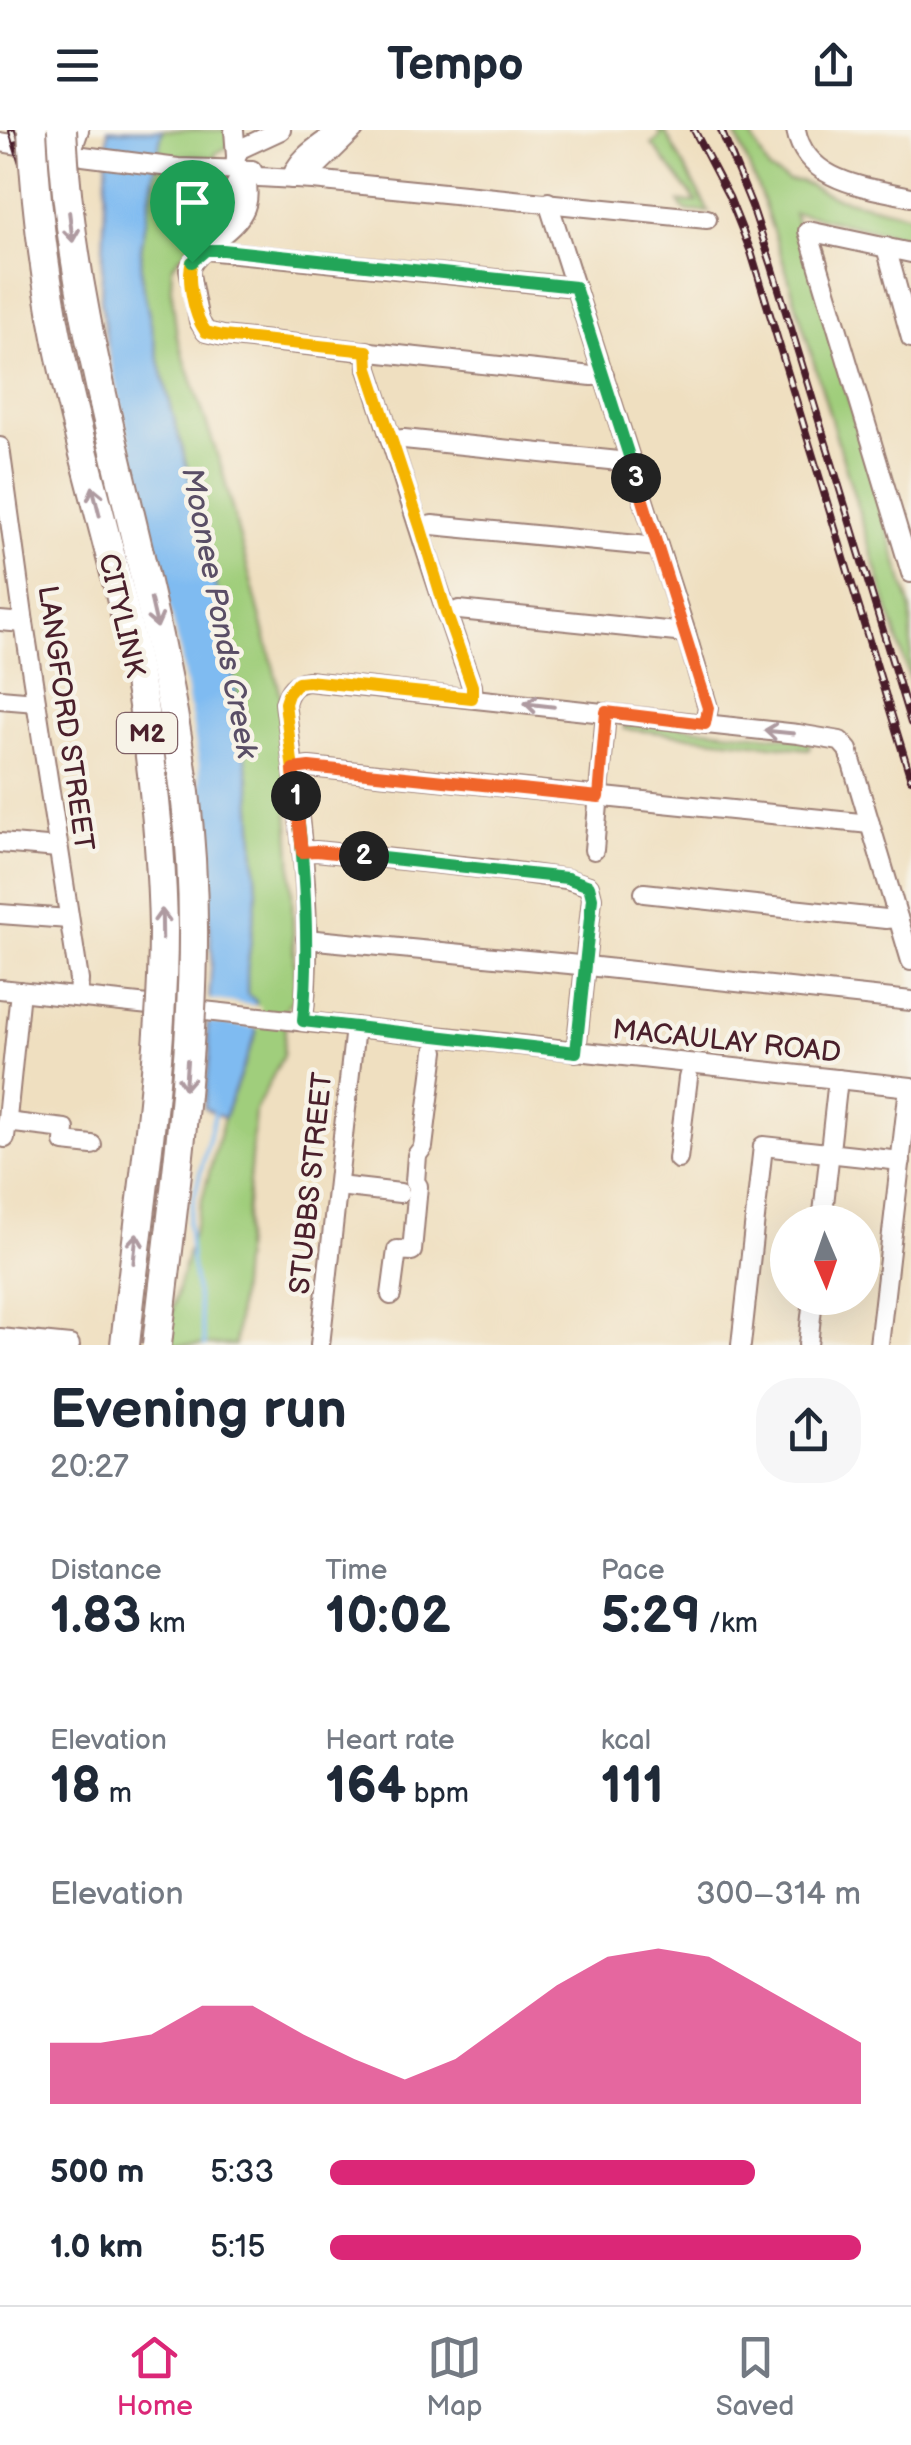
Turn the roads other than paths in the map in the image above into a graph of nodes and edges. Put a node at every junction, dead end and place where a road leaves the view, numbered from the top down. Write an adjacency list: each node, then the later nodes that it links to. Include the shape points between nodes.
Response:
1 (0, 130): 10 (street)
2 (32, 130): 76 (highway, CITYLINK / M2, one-way to 2, bridge, via 154,1086 162,926 158,830 134,657 52,310)
3 (79, 130): 10 (street)
4 (234, 130): 11 (street)
5 (280, 130): 11 (street, via 241,148)
6 (340, 130): 12 (street, via 307,156)
7 (354, 130): 12 (street)
8 (796, 130): 13 (street, via 813,164 833,178)
9 (0, 142): 10 (street)
10 (72, 147): 11 (street, via 178,168); 77 (highway, CITYLINK / M2, one-way to 77, bridge, via 74,252 160,636 194,902 187,1074)
11 (240, 167): 12 (street); 17 (street, via 227,230)
12 (296, 176): 14 (street)
13 (911, 197)
14 (548, 202): 15 (street); 19 (street)
15 (707, 219)
16 (886, 248): 18 (street); 20 (street); 28 (street, via 808,231)
17 (206, 250): 19 (street); 21 (street, via 189,269 206,332)
18 (911, 253)
19 (575, 287): 22 (street)
20 (911, 338)
21 (367, 351): 22 (street); 23 (street)
22 (604, 375): 25 (street)
23 (392, 440): 25 (street); 26 (street)
24 (0, 446): 32 (street, LANGFORD STREET)
25 (630, 459): 27 (street)
26 (421, 529): 27 (street, via 432,524); 30 (street)
27 (658, 547): 33 (street)
28 (908, 551): 29 (street)
29 (911, 573)
30 (447, 615): 33 (street, via 460,610); 34 (street)
31 (0, 621): 32 (street)
32 (24, 624): 36 (street, LANGFORD STREET)
33 (686, 633): 38 (street, via 709,712)
34 (472, 698): 37 (street, one-way to 34); 39 (street, via 298,682 285,703)
35 (0, 699): 36 (street)
36 (36, 702): 43 (street, LANGFORD STREET)
37 (606, 712): 38 (street); 40 (street)
38 (705, 724): 41 (street, one-way to 38, via 840,741)
39 (293, 769): 40 (street); 45 (street)
40 (599, 797): 41 (street); 44 (street)
41 (870, 824): 48 (street)
42 (0, 843): 43 (street)
43 (58, 848): 49 (street, LANGFORD STREET)
44 (594, 850)
45 (302, 852): 50 (street); 52 (street, via 500,870 589,886)
46 (644, 893): 48 (street)
47 (0, 914): 49 (street)
48 (898, 918): 51 (street)
49 (69, 919): 55 (street, LANGFORD STREET)
50 (306, 939): 52 (street); 57 (street)
51 (911, 961)
52 (585, 966): 56 (street); 60 (street)
53 (0, 989): 54 (street, MACAULAY ROAD)
54 (20, 991): 55 (street, MACAULAY ROAD); 64 (street)
55 (78, 998): 57 (street, MACAULAY ROAD)
56 (911, 1001)
57 (303, 1021): 58 (street, MACAULAY ROAD)
58 (355, 1027): 60 (street, MACAULAY ROAD); 69 (street, STUBBS STREET)
59 (435, 1051): 72 (street, via 414,1182 412,1251 397,1250)
60 (576, 1052): 62 (street, MACAULAY ROAD)
61 (688, 1078): 67 (street)
62 (838, 1080): 63 (street, MACAULAY ROAD); 66 (street)
63 (910, 1087): 68 (street)
64 (3, 1130): 65 (street, via 65,1129 64,1142)
65 (92, 1146)
66 (829, 1154): 68 (street); 71 (street); 79 (street, via 764,1146)
67 (678, 1159)
68 (901, 1161): 81 (street)
69 (338, 1186): 70 (street); 78 (street, STUBBS STREET)
70 (400, 1193)
71 (824, 1205)
72 (391, 1294)
73 (812, 1315): 80 (street)
74 (0, 1338): 75 (street)
75 (70, 1345)
76 (124, 1345)
77 (157, 1345)
78 (320, 1345)
79 (741, 1345)
80 (808, 1345)
81 (880, 1345)

